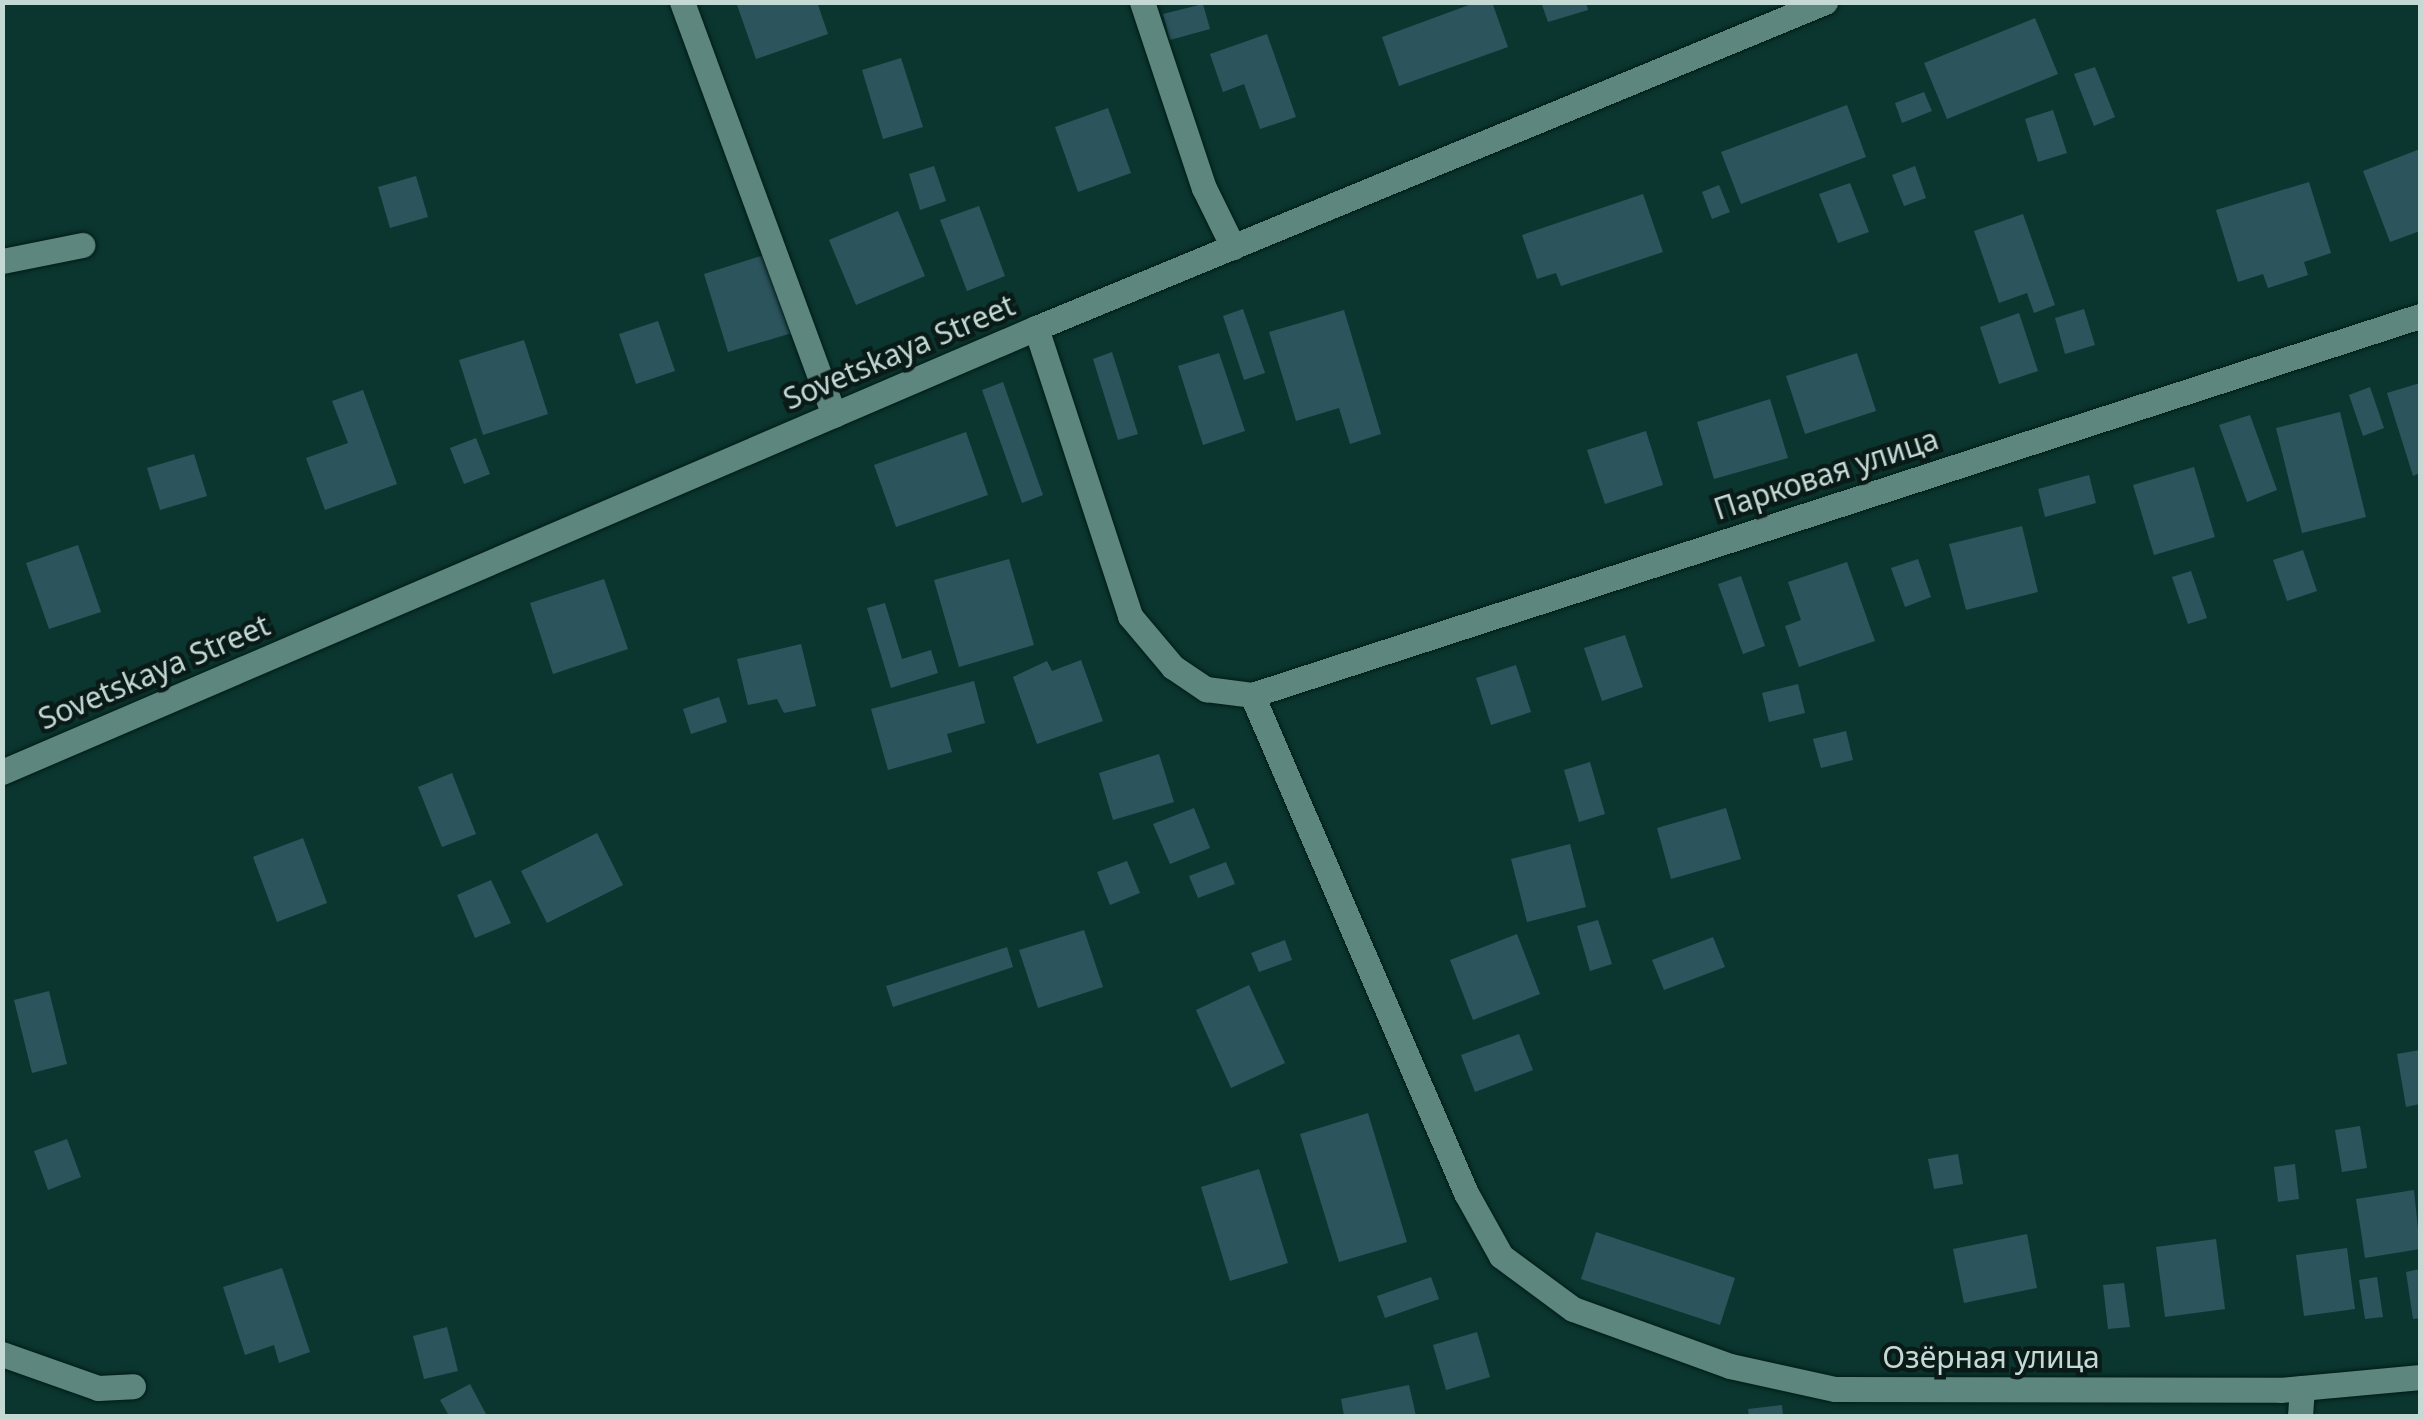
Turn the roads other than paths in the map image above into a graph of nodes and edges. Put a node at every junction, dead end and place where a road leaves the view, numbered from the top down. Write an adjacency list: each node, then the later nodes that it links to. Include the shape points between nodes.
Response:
1 (682, 2): 9 (street)
2 (1142, 2): 5 (street, via 1204,188)
3 (1825, 2): 5 (street, Sovetskaya Street)
4 (82, 245): 6 (street)
5 (1233, 246): 8 (street, Sovetskaya Street)
6 (2, 261)
7 (2420, 316): 10 (street, Парковая улица)
8 (1036, 328): 9 (street, Sovetskaya Street); 10 (street, via 1130,616 1206,689)
9 (834, 415): 11 (street, Sovetskaya Street)
10 (1252, 695): 15 (street, Озёрная улица, via 1466,1193 1501,1256 1573,1309 1730,1366 1835,1389)
11 (2, 772)
12 (2, 1354): 14 (street, via 98,1388)
13 (2420, 1377): 15 (street, Озёрная улица)
14 (133, 1386)
15 (2302, 1388): 16 (street)
16 (2300, 1416)

